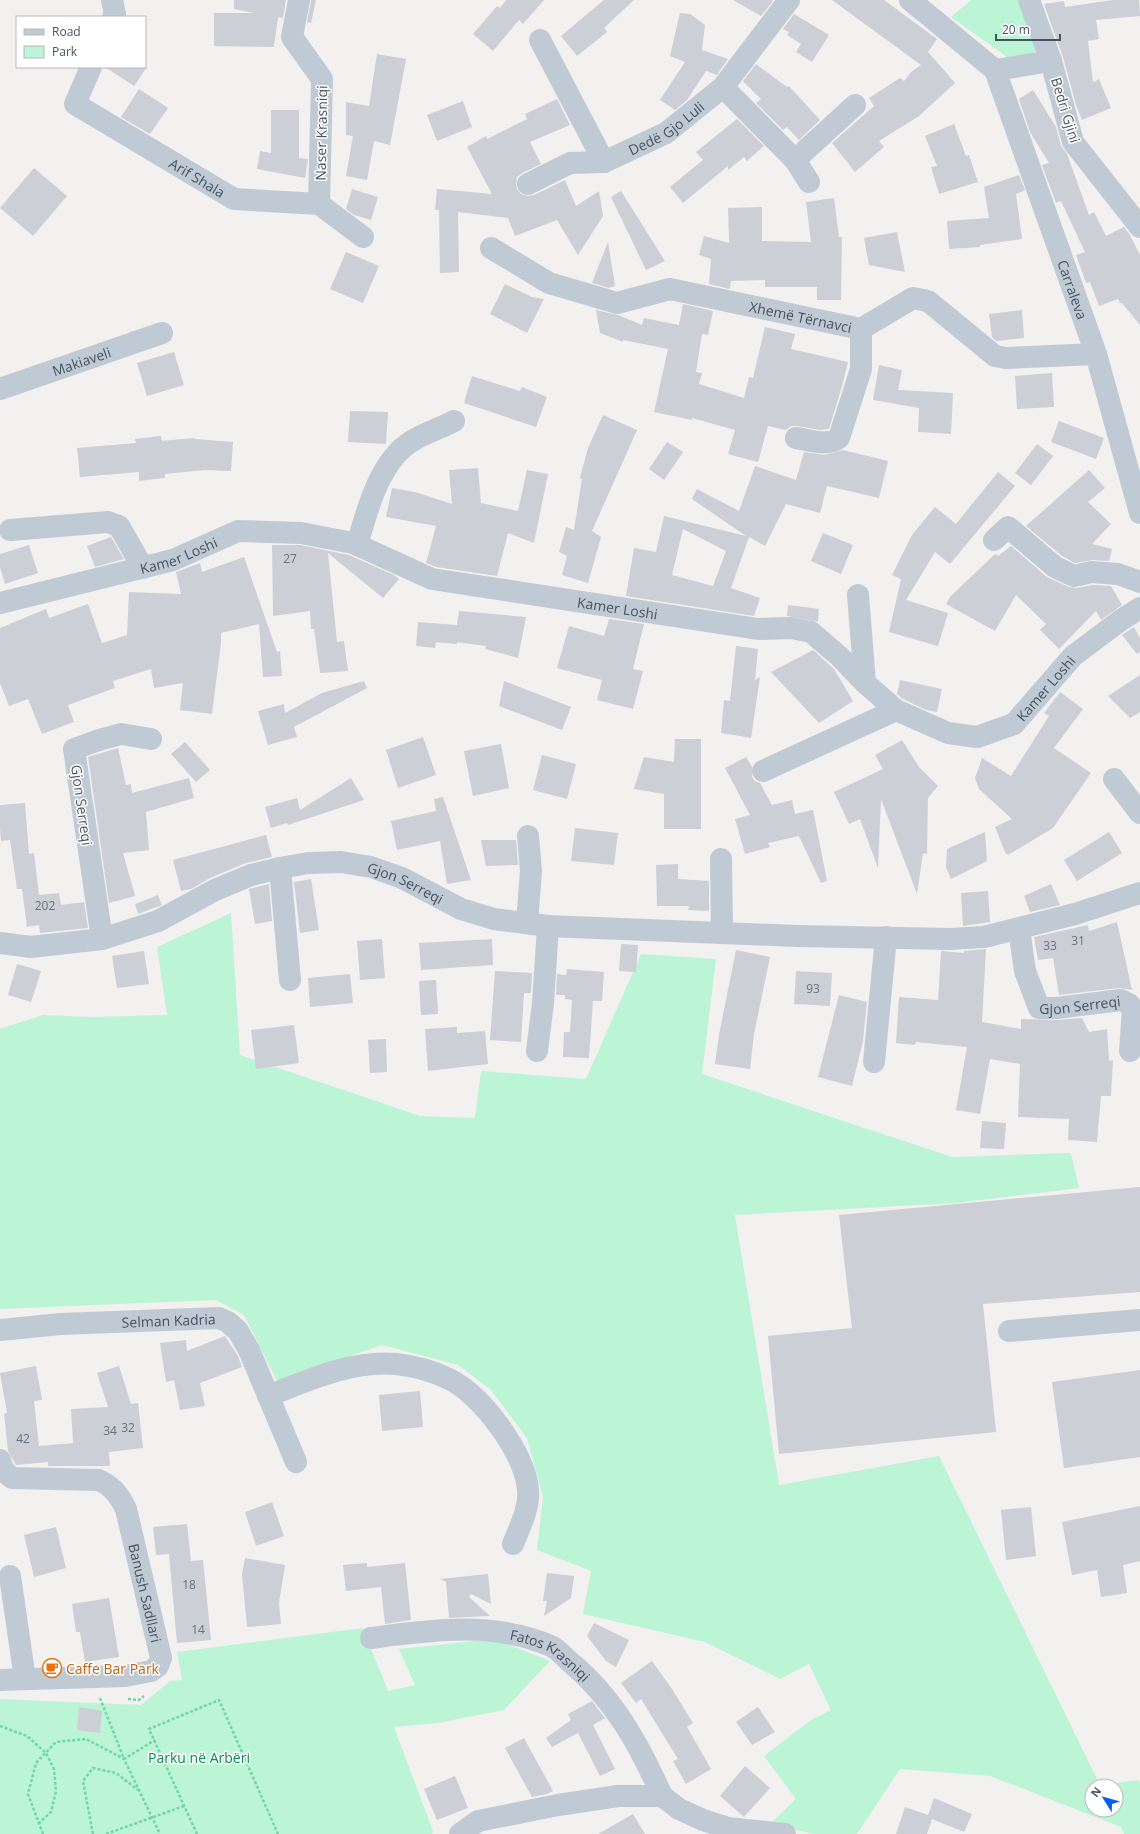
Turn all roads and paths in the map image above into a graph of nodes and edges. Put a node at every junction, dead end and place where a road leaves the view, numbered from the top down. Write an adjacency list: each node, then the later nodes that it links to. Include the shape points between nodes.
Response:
1 (112, 0): 6 (street)
2 (299, 0): 17 (street, Naser Krasniqi, via 292,37 322,79)
3 (789, 0): 11 (street, Dedë Gjo Luli)
4 (910, 0): 10 (street)
5 (1029, 0): 8 (street, Bedri Gjini)
6 (114, 16)
7 (540, 40): 14 (street)
8 (1051, 61): 10 (street); 18 (street, Bedri Gjini, via 1073,142)
9 (92, 68): 17 (street, Arif Shala, via 75,104 234,199)
10 (994, 70): 23 (street, Carraleva)
11 (723, 87): 13 (street); 14 (street, Dedë Gjo Luli, via 666,133)
12 (855, 105): 13 (street)
13 (795, 160): 15 (street)
14 (604, 162): 16 (street, Dedë Gjo Luli, via 570,164)
15 (809, 182)
16 (528, 184)
17 (319, 204): 19 (street)
18 (1140, 227)
19 (363, 237)
20 (491, 248): 21 (street, Xhemë Tërnavci, via 549,283 617,303 670,289)
21 (861, 329): 23 (street, Xhemë Tërnavci, via 913,298 928,301 996,356 1006,358); 26 (street, via 861,369 839,438 828,443)
22 (162, 333): 24 (street, Makiaveli)
23 (1096, 354): 27 (street, Carraleva)
24 (0, 389)
25 (454, 421): 30 (street, via 411,441 394,458 374,489)
26 (796, 438)
27 (1140, 513)
28 (10, 530): 31 (street, via 108,522 119,526)
29 (994, 540): 32 (street, via 1008,527 1055,567 1074,576 1092,572 1118,574)
30 (357, 545): 31 (street, Kamer Loshi, via 301,533 238,531 173,560); 36 (street, Kamer Loshi, via 432,579 758,629 791,628 811,632)
31 (143, 568): 34 (street, Kamer Loshi)
32 (1140, 582)
33 (858, 595): 36 (street)
34 (0, 602)
35 (1140, 608): 37 (street, Kamer Loshi, via 1073,656 1014,724 977,737 948,734)
36 (865, 683): 37 (street, Kamer Loshi)
37 (896, 710): 39 (street)
38 (151, 739): 50 (street, Gjon Serreqi, via 121,734 74,749)
39 (763, 770)
40 (1114, 779): 41 (street)
41 (1140, 814)
42 (528, 836): 46 (street)
43 (721, 859): 48 (street)
44 (280, 868): 46 (street, Gjon Serreqi, via 309,863 341,862 371,867 402,878 477,915); 50 (street, Gjon Serreqi, via 251,875 216,890 158,921); 52 (street)
45 (1140, 892): 47 (street, Gjon Serreqi, via 1075,914)
46 (538, 924): 48 (street, Gjon Serreqi); 53 (street, via 542,1002)
47 (1019, 929): 49 (street, Gjon Serreqi, via 963,938); 54 (street, Gjon Serreqi, via 1025,971 1038,1008 1121,1000 1134,1009)
48 (722, 931): 49 (street, Gjon Serreqi)
49 (886, 938): 55 (street)
50 (102, 939): 51 (street, Gjon Serreqi, via 31,946)
51 (0, 943)
52 (290, 980)
53 (537, 1051)
54 (1130, 1051)
55 (874, 1062)
56 (1140, 1320): 58 (street)
57 (0, 1330): 59 (street, Selman Kadria, via 60,1324 219,1318 228,1322 238,1332 249,1350)
58 (1009, 1331)
59 (268, 1396): 61 (street, Selman Kadria); 62 (street, via 323,1375 365,1364 396,1364 450,1379 473,1396 496,1421 525,1474 528,1490 527,1510)
60 (0, 1460): 65 (street, Banush Sadllari, via 2,1470 12,1478 99,1480 119,1495 126,1509 161,1658 158,1666 151,1671)
61 (296, 1462)
62 (514, 1544)
63 (10, 1576): 66 (street)
64 (371, 1638): 73 (street, Fatos Krasniqi, via 461,1628 504,1632 552,1647 586,1675 617,1712 647,1761)
65 (92, 1678): 66 (street, Banush Sadllari); 71 (path)
66 (25, 1679): 67 (street, Banush Sadllari)
67 (0, 1680)
68 (0, 1726): 70 (path, via 27,1736)
69 (155, 1740): 71 (path); 74 (path); 83 (path, via 149,1728 219,1700)
70 (46, 1753): 71 (path, via 56,1742 86,1738); 76 (path, via 36,1763 28,1794); 76 (path, via 54,1769 56,1791 51,1812)
71 (124, 1759): 72 (path)
72 (140, 1792): 75 (path); 79 (path, via 116,1773 93,1768 83,1781)
73 (662, 1796): 77 (street, Fatos Krasniqi, via 679,1809); 84 (street, via 618,1796 558,1805 478,1821)
74 (184, 1806): 75 (path); 82 (path)
75 (152, 1818): 80 (path); 81 (path)
76 (39, 1823): 78 (path)
77 (724, 1831): 85 (street, Fatos Krasniqi)
78 (44, 1834)
79 (93, 1834)
80 (106, 1834)
81 (160, 1834)
82 (197, 1834)
83 (278, 1834)
84 (460, 1834)
85 (785, 1834)

